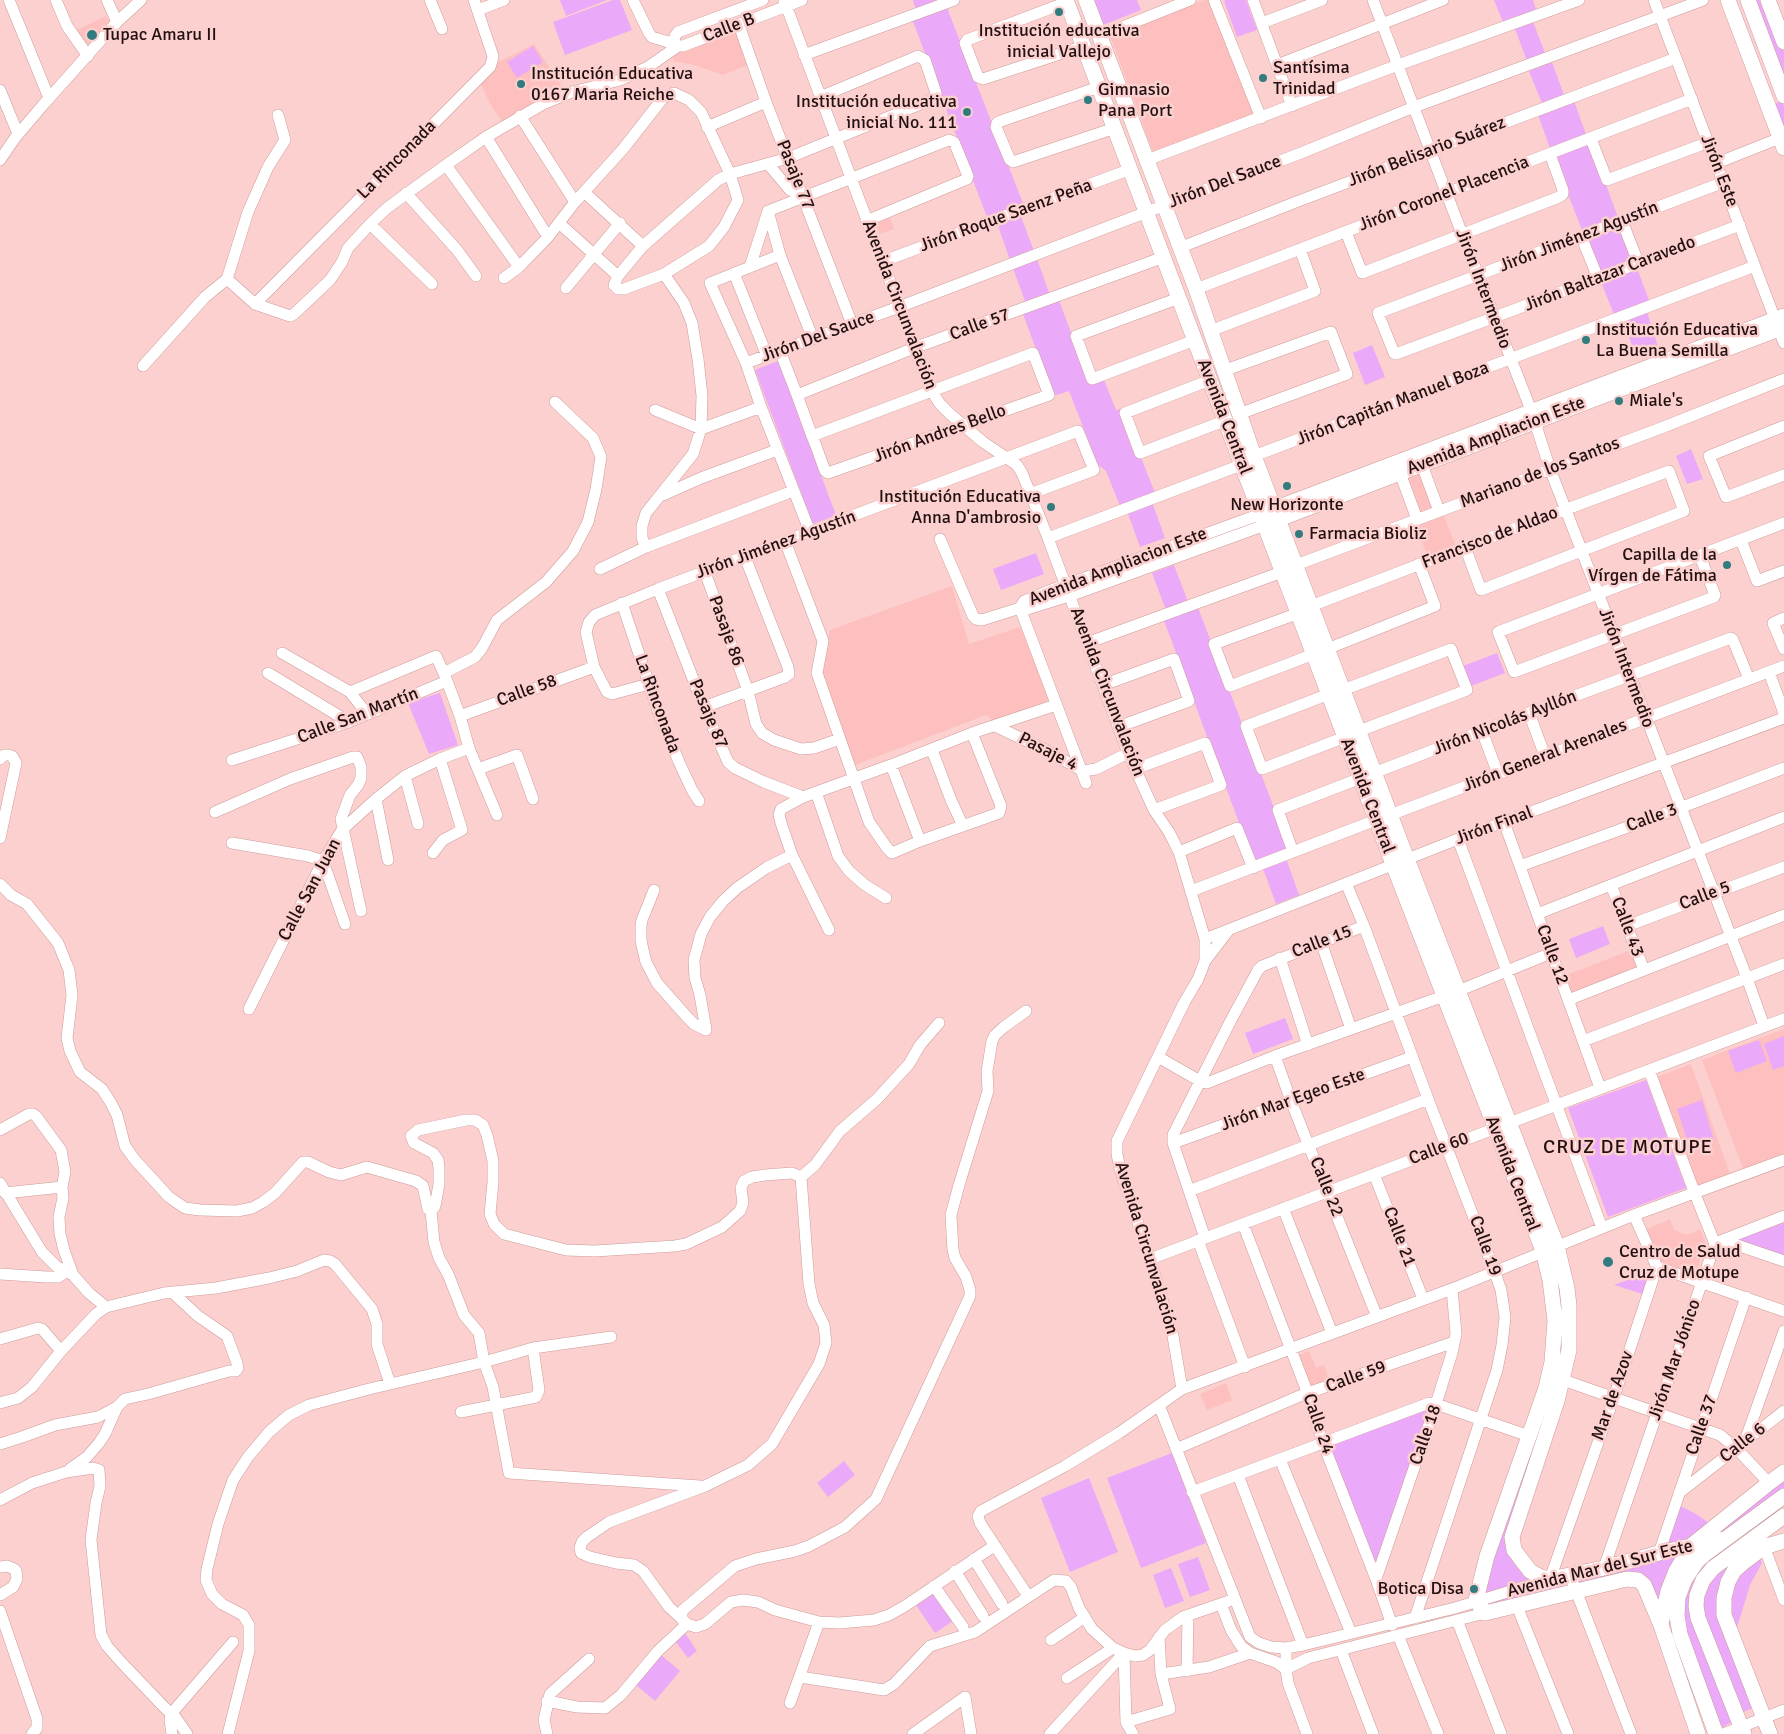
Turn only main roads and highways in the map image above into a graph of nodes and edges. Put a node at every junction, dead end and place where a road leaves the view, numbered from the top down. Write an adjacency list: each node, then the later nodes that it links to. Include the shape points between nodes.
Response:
1 (1086, 0): 11 (main road, Avenida Central, via 1196,289 1254,456)
2 (1728, 0): 8 (main road)
3 (1748, 0): 7 (main road)
4 (1768, 0): 6 (main road)
5 (1066, 1): 11 (main road, Avenida Central, via 1241,465)
6 (1784, 42)
7 (1784, 96)
8 (1782, 143)
9 (1781, 327): 10 (main road, Avenida Ampliacion Este)
10 (1533, 416): 11 (main road, Avenida Ampliacion Este); 11 (main road, Avenida Ampliacion Este, via 1422,464)
11 (1270, 517): 12 (main road, Avenida Central)
12 (1451, 993): 21 (main road, Avenida Central, via 1509,1123 1557,1246 1567,1288 1569,1350 1563,1380 1512,1538 1514,1550 1530,1571); 22 (main road, Avenida Central, via 1494,1128 1543,1251 1555,1320 1552,1362 1546,1388 1487,1556 1476,1600)
13 (1784, 1472): 20 (main road)
14 (1784, 1496): 15 (main road)
15 (1762, 1512): 17 (main road); 18 (main road)
16 (1784, 1516): 17 (main road)
17 (1765, 1536): 19 (main road); 24 (main road, via 1713,1568 1700,1585 1696,1601 1698,1618); 27 (main road, via 1728,1582 1724,1615)
18 (1724, 1539): 20 (main road, Avenida Mar del Sur Este); 26 (main road, via 1697,1561 1684,1579 1678,1597 1677,1616 1682,1644)
19 (1784, 1541)
20 (1692, 1545): 21 (main road, Avenida Mar del Sur Este); 23 (main road, via 1668,1591)
21 (1550, 1579)
22 (1485, 1613): 23 (main road, Avenida Mar del Sur Este, via 1627,1579 1638,1580 1644,1585)
23 (1661, 1625): 25 (main road)
24 (1743, 1731)
25 (1698, 1734)
26 (1716, 1734)
27 (1770, 1734)

